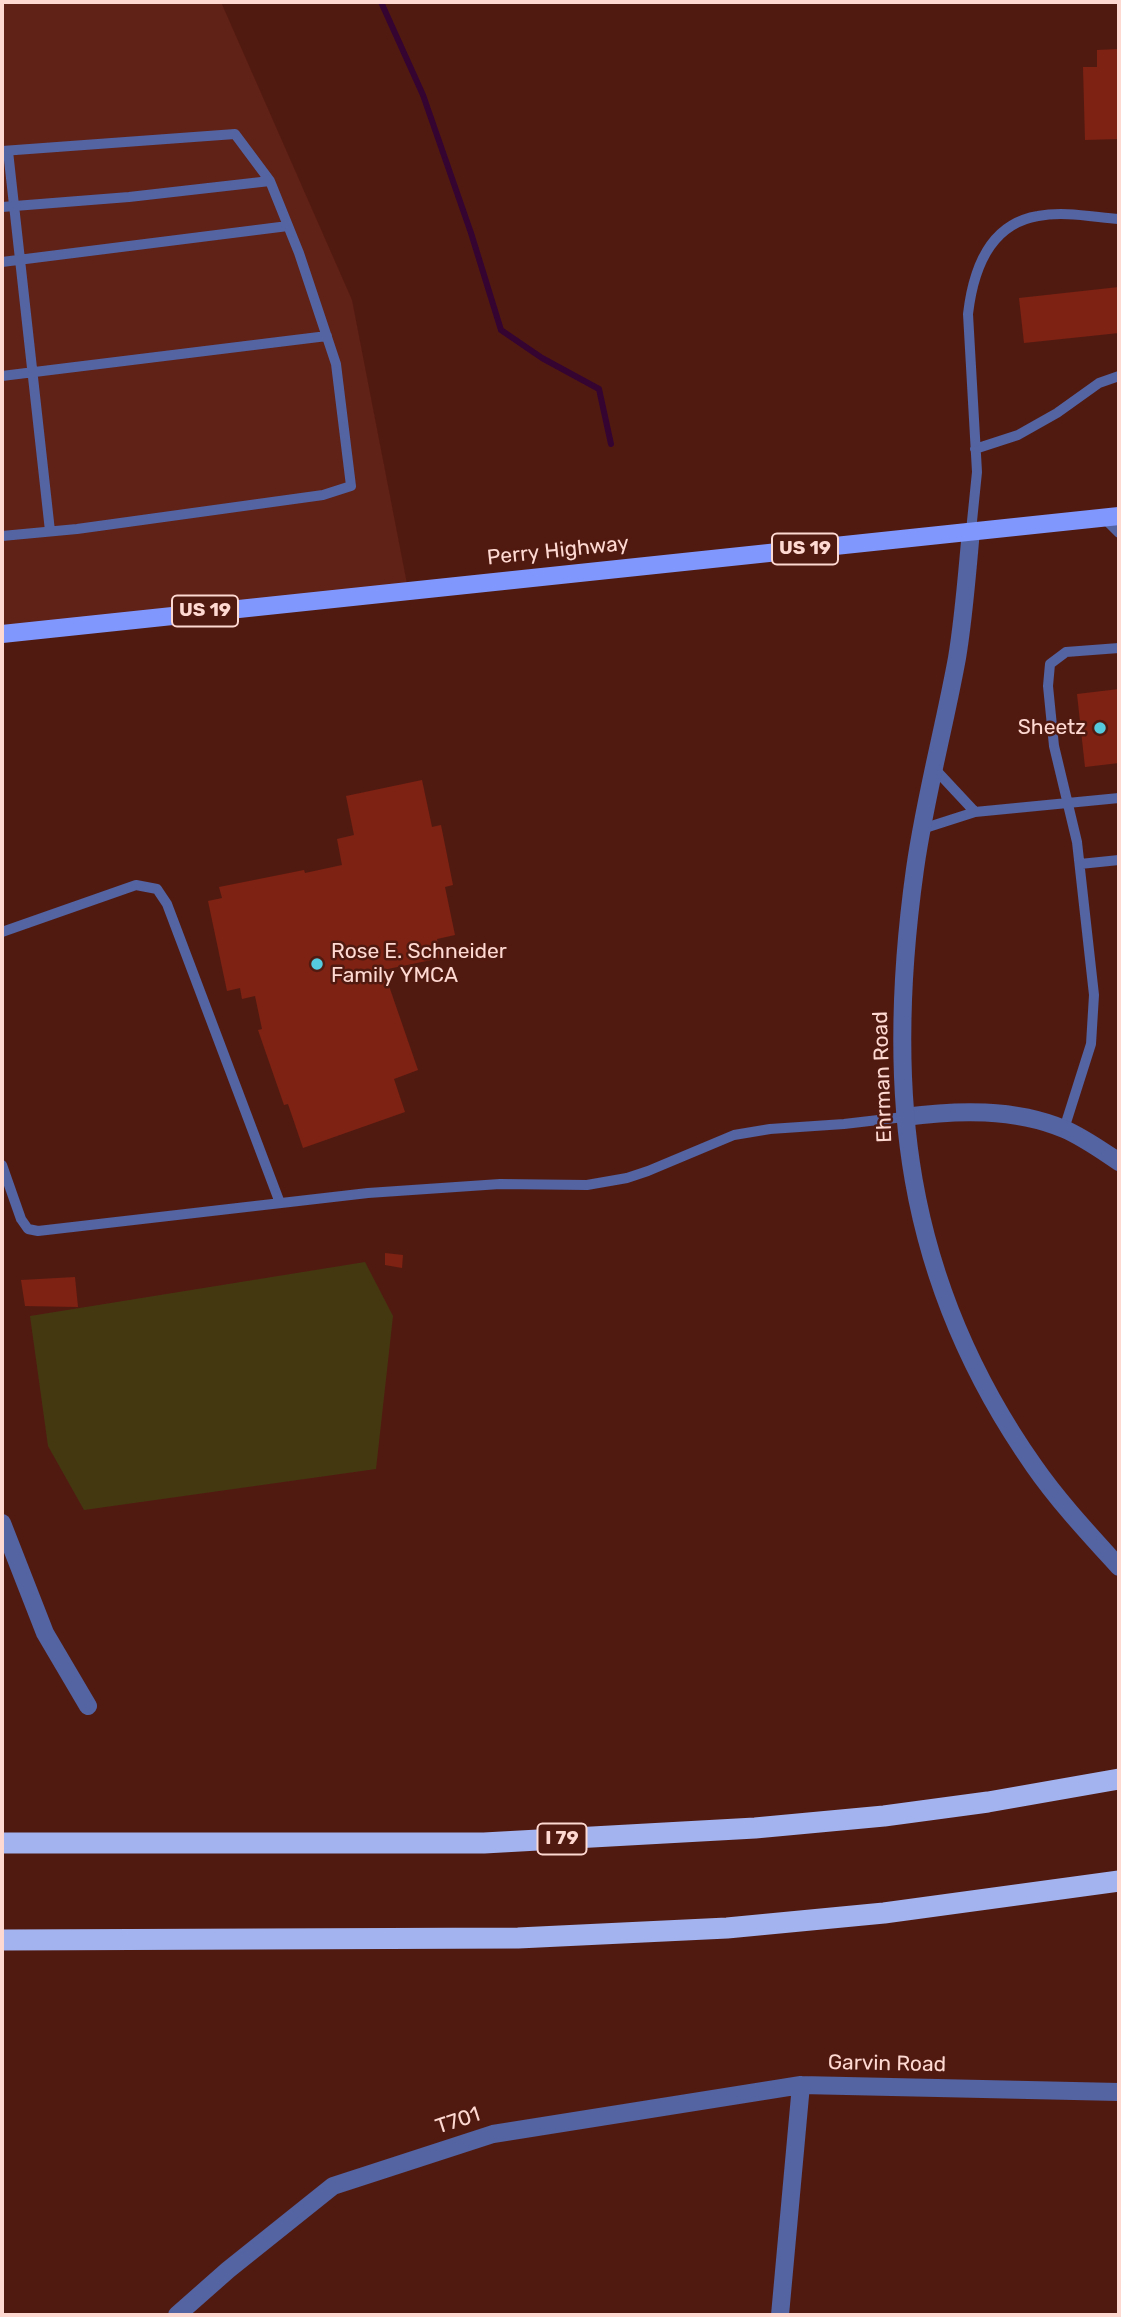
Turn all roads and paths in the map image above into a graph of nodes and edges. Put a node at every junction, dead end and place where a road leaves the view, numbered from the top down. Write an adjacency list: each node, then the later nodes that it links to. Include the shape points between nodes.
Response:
1 (5, 151): 2 (lane, via 235,134); 3 (lane)
2 (271, 181): 3 (lane); 6 (lane)
3 (15, 206): 4 (lane); 7 (lane)
4 (2, 207)
5 (1119, 219): 13 (lane, via 1039,215 1020,220 990,244 978,265 968,314)
6 (288, 226): 7 (lane); 9 (lane)
7 (21, 260): 8 (lane); 10 (lane)
8 (2, 262)
9 (327, 336): 10 (lane); 15 (lane, via 336,364 351,486 323,495)
10 (34, 373): 11 (lane); 15 (lane)
11 (2, 376)
12 (1119, 376): 13 (lane, via 1099,383 1018,435)
13 (975, 449): 16 (lane, via 977,487)
14 (1112, 517): 16 (main road, Perry Highway / US 19); 17 (lane)
15 (50, 531): 18 (lane)
16 (971, 531): 19 (main road, Perry Highway / US 19); 21 (street, Ehrman Road, via 960,640)
17 (1119, 533)
18 (2, 536)
19 (2, 634)
20 (1119, 648): 23 (lane, via 1066,652 1050,664 1054,746)
21 (933, 766): 24 (lane); 25 (street, Ehrman Road)
22 (1119, 798): 23 (lane)
23 (1067, 804): 24 (lane); 27 (lane)
24 (975, 812): 25 (lane)
25 (922, 829): 29 (street, Ehrman Road, via 902,1010)
26 (1119, 860): 27 (lane)
27 (1080, 864): 30 (lane, via 1094,995 1091,1044)
28 (2, 932): 33 (lane, via 136,885 157,889 167,904)
29 (904, 1116): 30 (street, via 952,1111 1005,1114); 33 (lane, via 734,1135 648,1171 587,1185 456,1186); 35 (street, Ehrman Road, via 924,1232 969,1353 1034,1467)
30 (1064, 1129): 31 (street)
31 (1119, 1162)
32 (2, 1165): 33 (lane, via 22,1219 28,1229 38,1231)
33 (280, 1203)
34 (2, 1522): 36 (street, via 46,1633)
35 (1119, 1567)
36 (88, 1706)
37 (1119, 1779): 38 (highway, I 79, via 949,1807 755,1828 484,1843)
38 (2, 1843)
39 (1119, 1881): 40 (highway, via 884,1913 727,1928 518,1938)
40 (2, 1940)
41 (801, 2085): 42 (street, Garvin Road); 43 (street, T701, via 493,2134 333,2186); 44 (street, Garvin Road)
42 (1119, 2091)
43 (177, 2315)
44 (780, 2315)

